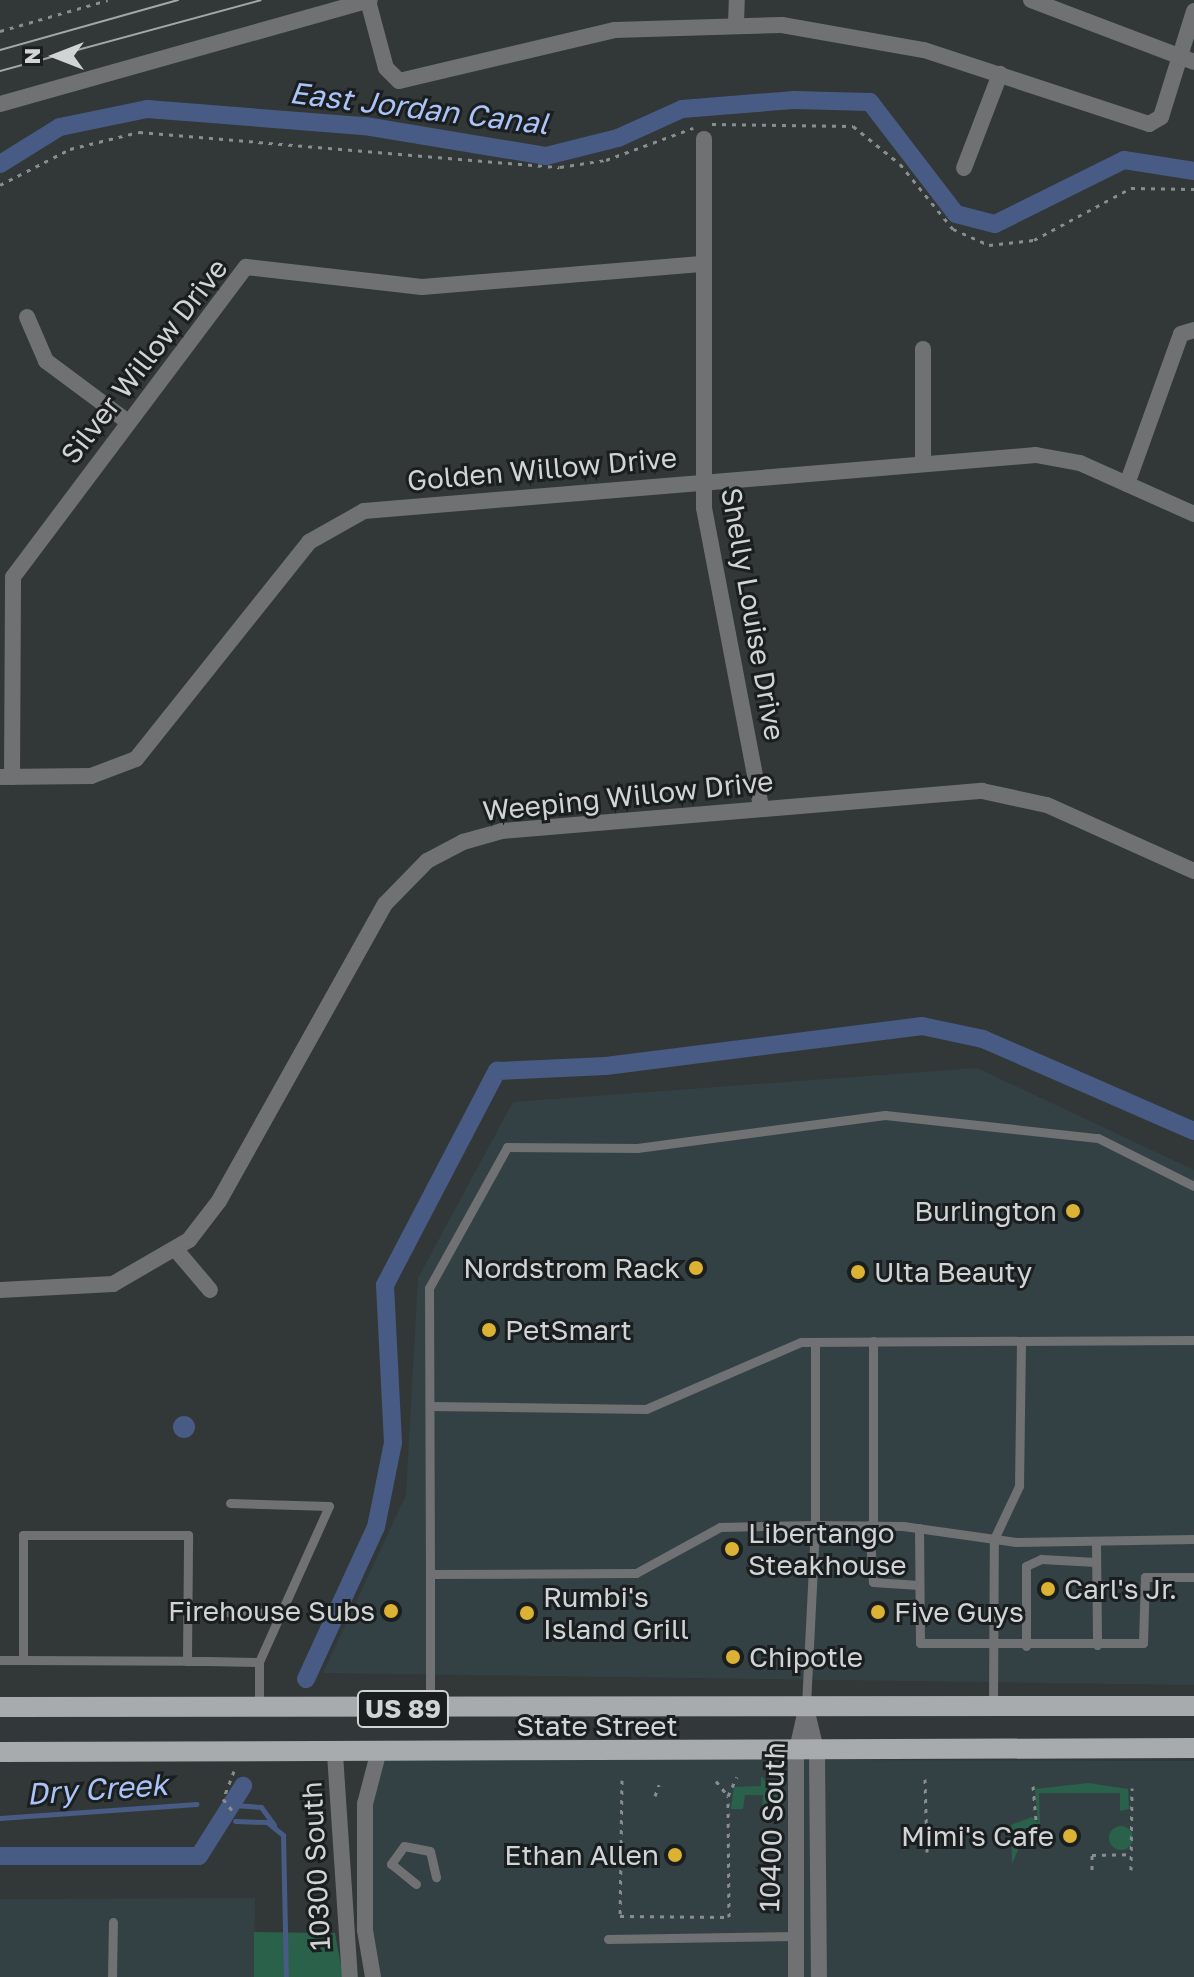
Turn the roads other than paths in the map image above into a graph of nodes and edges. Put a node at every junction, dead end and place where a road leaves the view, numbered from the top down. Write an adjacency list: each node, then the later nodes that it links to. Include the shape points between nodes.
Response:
1 (369, 0): 5 (street, via 387,72 404,81 577,36); 8 (street)
2 (737, 0): 5 (street)
3 (1031, 0): 6 (street)
4 (1194, 11): 6 (street)
5 (736, 23): 7 (street, via 855,35)
6 (1188, 60): 7 (street, via 1157,123 1128,121)
7 (1000, 74): 10 (street)
8 (0, 104)
9 (704, 139): 11 (street, Shelly Louise Drive)
10 (964, 168)
11 (704, 264): 15 (street, Silver Willow Drive, via 422,287 246,267); 17 (street, Shelly Louise Drive)
12 (27, 317): 15 (street, via 46,361)
13 (1194, 330): 18 (street, via 1181,334)
14 (923, 349): 16 (street)
15 (128, 422): 20 (street, Silver Willow Drive, via 13,577)
16 (923, 464): 17 (street, Golden Willow Drive); 18 (street, Golden Willow Drive, via 1051,456)
17 (704, 481): 20 (street, Golden Willow Drive, via 349,516 299,554 149,750 99,774); 21 (street, Shelly Louise Drive, via 708,541)
18 (1127, 484): 19 (street, Golden Willow Drive)
19 (1194, 514)
20 (6, 777)
21 (761, 808): 22 (street, Weeping Willow Drive, via 999,793 1047,805); 24 (street, Weeping Willow Drive, via 502,831 427,861 374,921 219,1201)
22 (1194, 871)
23 (1194, 1186): 31 (lane, via 1098,1138 885,1115 637,1148 507,1147 429,1288)
24 (177, 1251): 25 (street, Weeping Willow Drive, via 113,1284); 26 (street)
25 (0, 1290)
26 (210, 1290)
27 (1194, 1340): 29 (lane)
28 (873, 1341): 29 (lane); 30 (lane); 34 (lane)
29 (1021, 1341): 36 (lane, via 1019,1486)
30 (815, 1342): 31 (lane, via 646,1409); 33 (lane)
31 (430, 1406): 40 (lane)
32 (230, 1503): 44 (lane, via 329,1506)
33 (815, 1525): 34 (lane); 40 (lane, via 720,1527 636,1573); 56 (lane)
34 (871, 1525): 35 (lane); 42 (lane, via 873,1582)
35 (919, 1528): 36 (lane); 42 (lane)
36 (994, 1539): 38 (lane); 47 (lane)
37 (1194, 1539): 38 (lane)
38 (1096, 1542): 39 (lane)
39 (1096, 1562): 45 (lane); 46 (lane, via 1041,1559 1026,1566)
40 (430, 1574): 57 (lane)
41 (1194, 1577): 45 (lane, via 1145,1577 1143,1643)
42 (919, 1585): 47 (lane, via 920,1643)
43 (207, 1612): 44 (lane)
44 (285, 1613): 51 (lane)
45 (1097, 1645): 46 (lane)
46 (1026, 1646): 47 (lane)
47 (993, 1647): 52 (lane)
48 (0, 1660): 49 (lane)
49 (23, 1660): 50 (lane); 50 (lane, via 23,1535 188,1535)
50 (187, 1661): 51 (lane)
51 (259, 1662): 55 (lane)
52 (993, 1706): 53 (main road, State Street / US 89); 56 (main road, State Street / US 89)
53 (1194, 1706)
54 (0, 1707): 55 (main road, State Street / US 89)
55 (259, 1708): 57 (main road, State Street / US 89)
56 (806, 1708): 57 (main road, State Street / US 89); 62 (street, 10400 South); 63 (street, 10400 South)
57 (430, 1709)
58 (1194, 1748): 63 (main road, State Street / US 89)
59 (0, 1752): 60 (main road, State Street / US 89)
60 (335, 1754): 61 (main road, State Street / US 89); 70 (street, 10300 South)
61 (378, 1754): 62 (main road, State Street / US 89); 71 (street, 10300 South, via 365,1804)
62 (796, 1754): 63 (main road, State Street / US 89); 67 (street, 10400 South)
63 (817, 1754): 73 (street, 10400 South)
64 (436, 1877): 65 (lane, via 430,1851 404,1846 391,1864)
65 (416, 1884)
66 (113, 1922): 69 (lane)
67 (795, 1936): 68 (lane); 72 (street, 10400 South)
68 (608, 1939)
69 (112, 1977)
70 (350, 1977)
71 (373, 1977)
72 (796, 1977)
73 (819, 1977)

